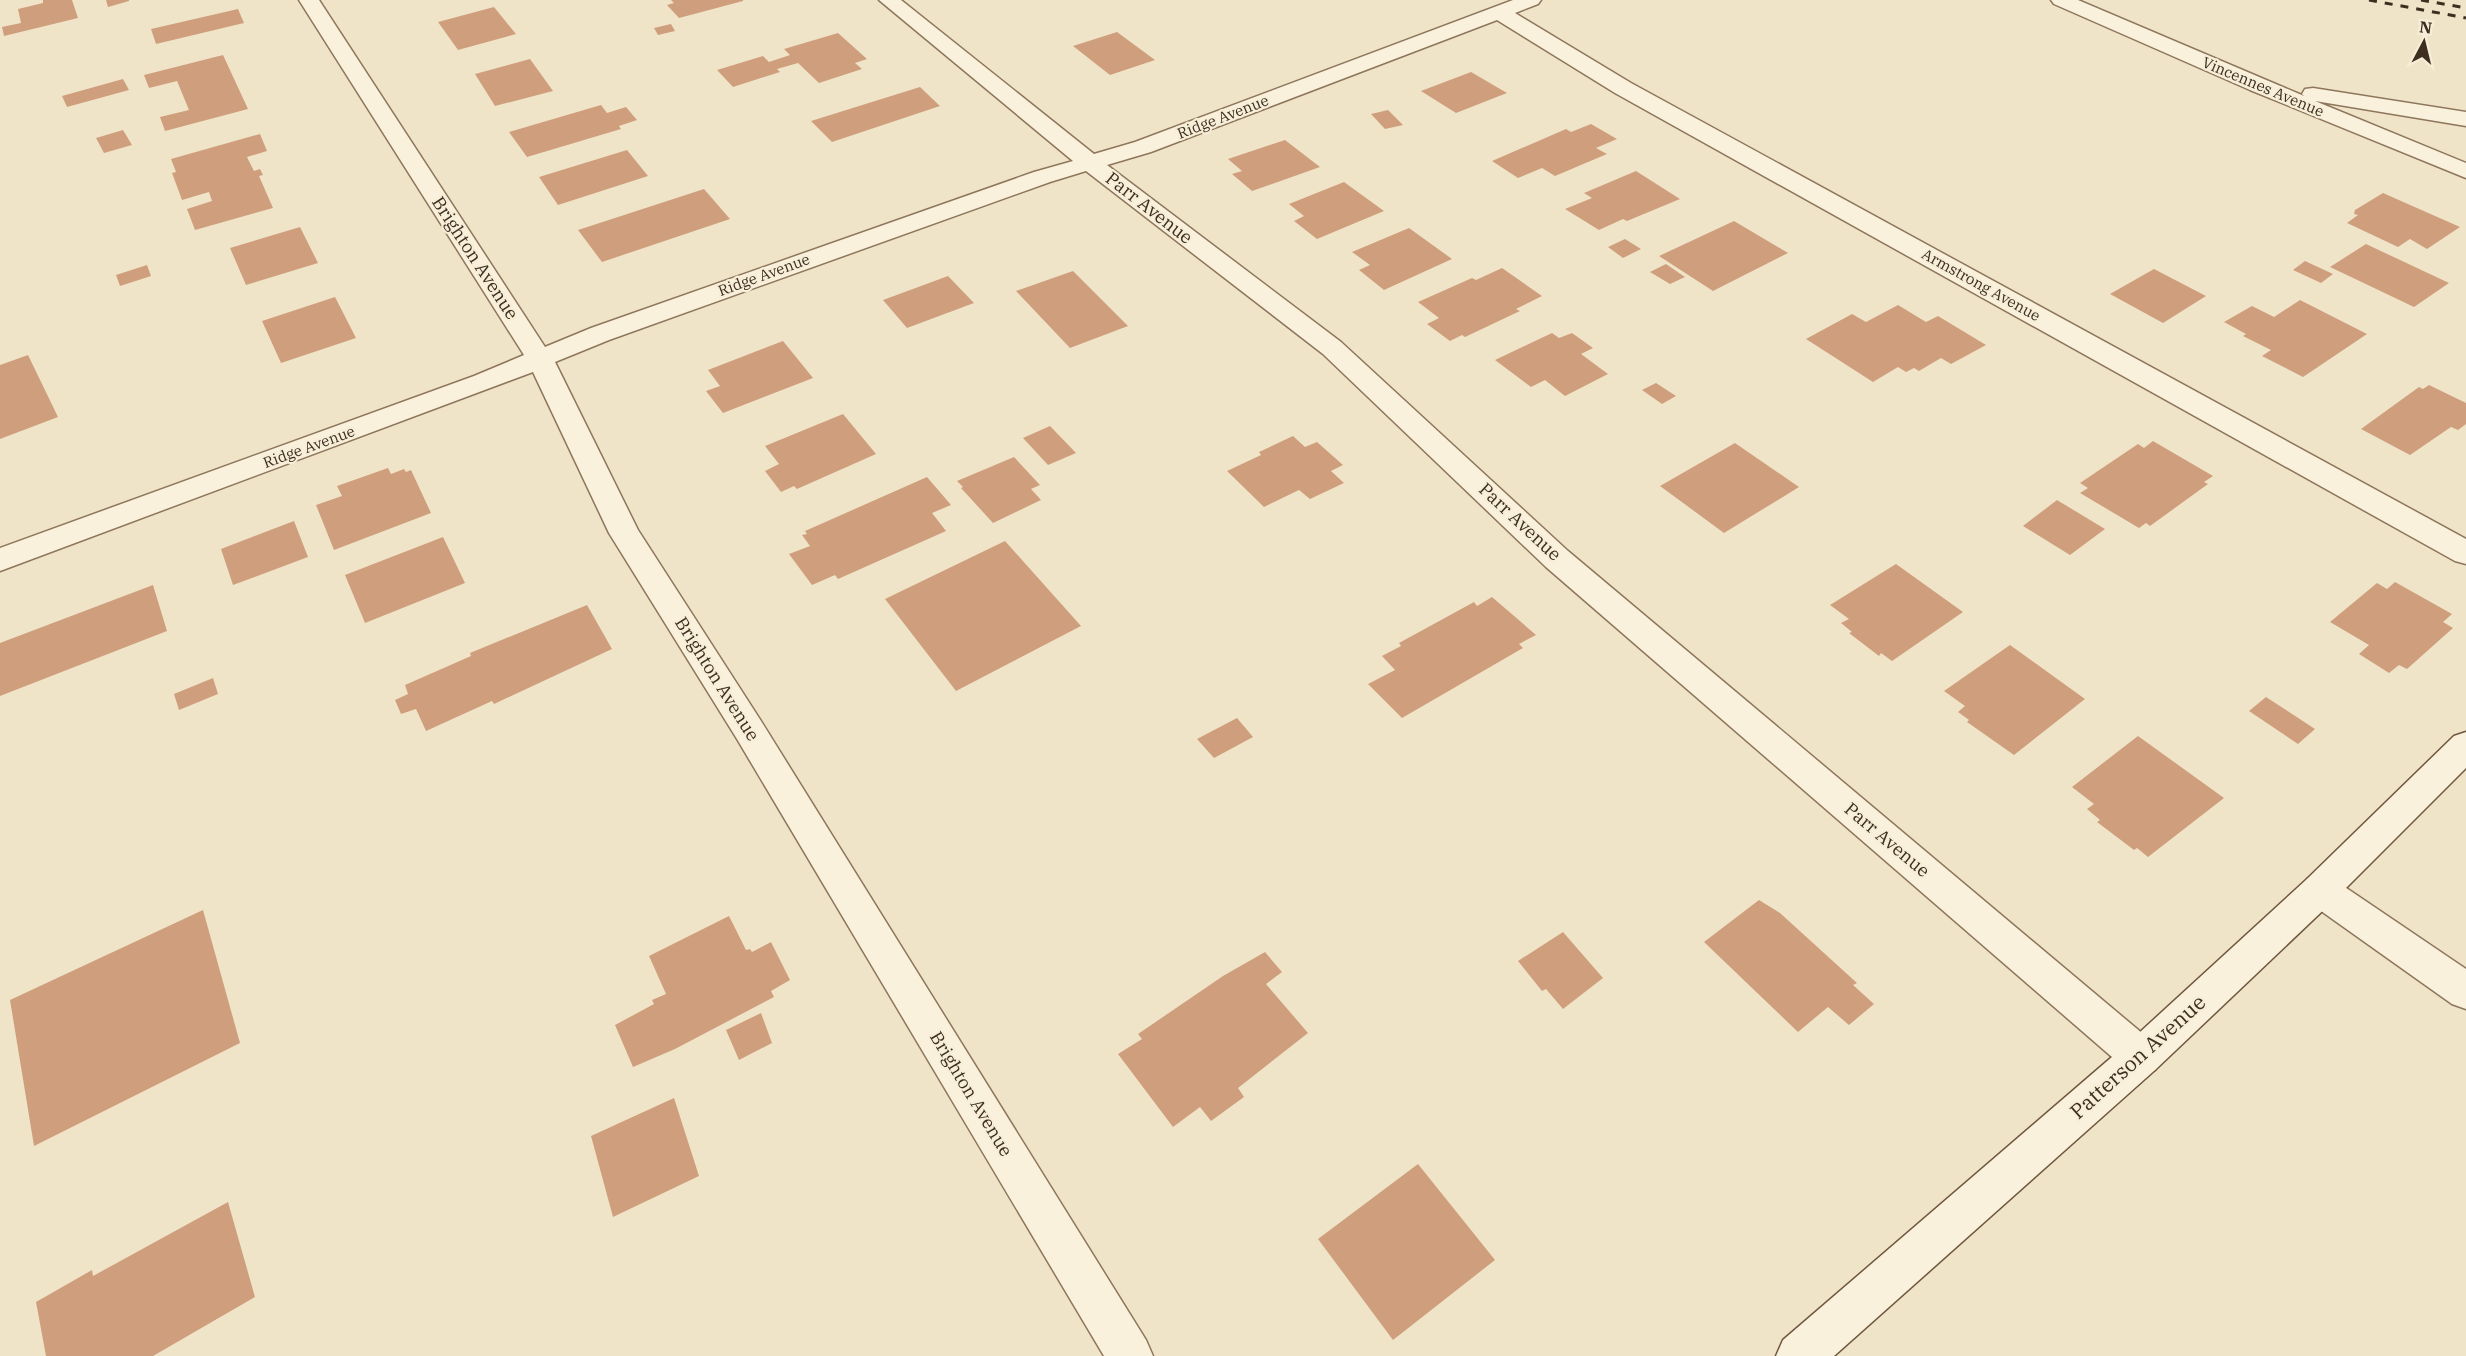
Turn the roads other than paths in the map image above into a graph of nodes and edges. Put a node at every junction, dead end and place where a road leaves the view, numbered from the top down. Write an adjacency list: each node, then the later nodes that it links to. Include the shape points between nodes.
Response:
1 (309, 0): 12 (street, Brighton Avenue)
2 (889, 0): 10 (street, Parr Avenue)
3 (1531, 0): 5 (street, Ridge Avenue)
4 (2061, 0): 6 (street, Vincennes Avenue)
5 (1499, 12): 10 (street, Ridge Avenue, via 1143,147); 13 (street, Armstrong Avenue, via 1623,88)
6 (2258, 85): 7 (street); 8 (street, Vincennes Avenue)
7 (2466, 119)
8 (2372, 132): 9 (street); 11 (street, Vincennes Avenue)
9 (2466, 154)
10 (1090, 163): 12 (street, Ridge Avenue, via 600,334); 18 (street, Parr Avenue, via 1332,348 1557,559)
11 (2466, 171)
12 (540, 359): 14 (street, Ridge Avenue); 19 (street, Brighton Avenue, via 624,533 749,730)
13 (2466, 553)
14 (0, 560)
15 (2466, 746): 16 (street, Patterson Avenue)
16 (2320, 890): 17 (street); 18 (street, Patterson Avenue)
17 (2466, 991)
18 (2141, 1057): 20 (street, Patterson Avenue)
19 (1130, 1356)
20 (1799, 1356)

